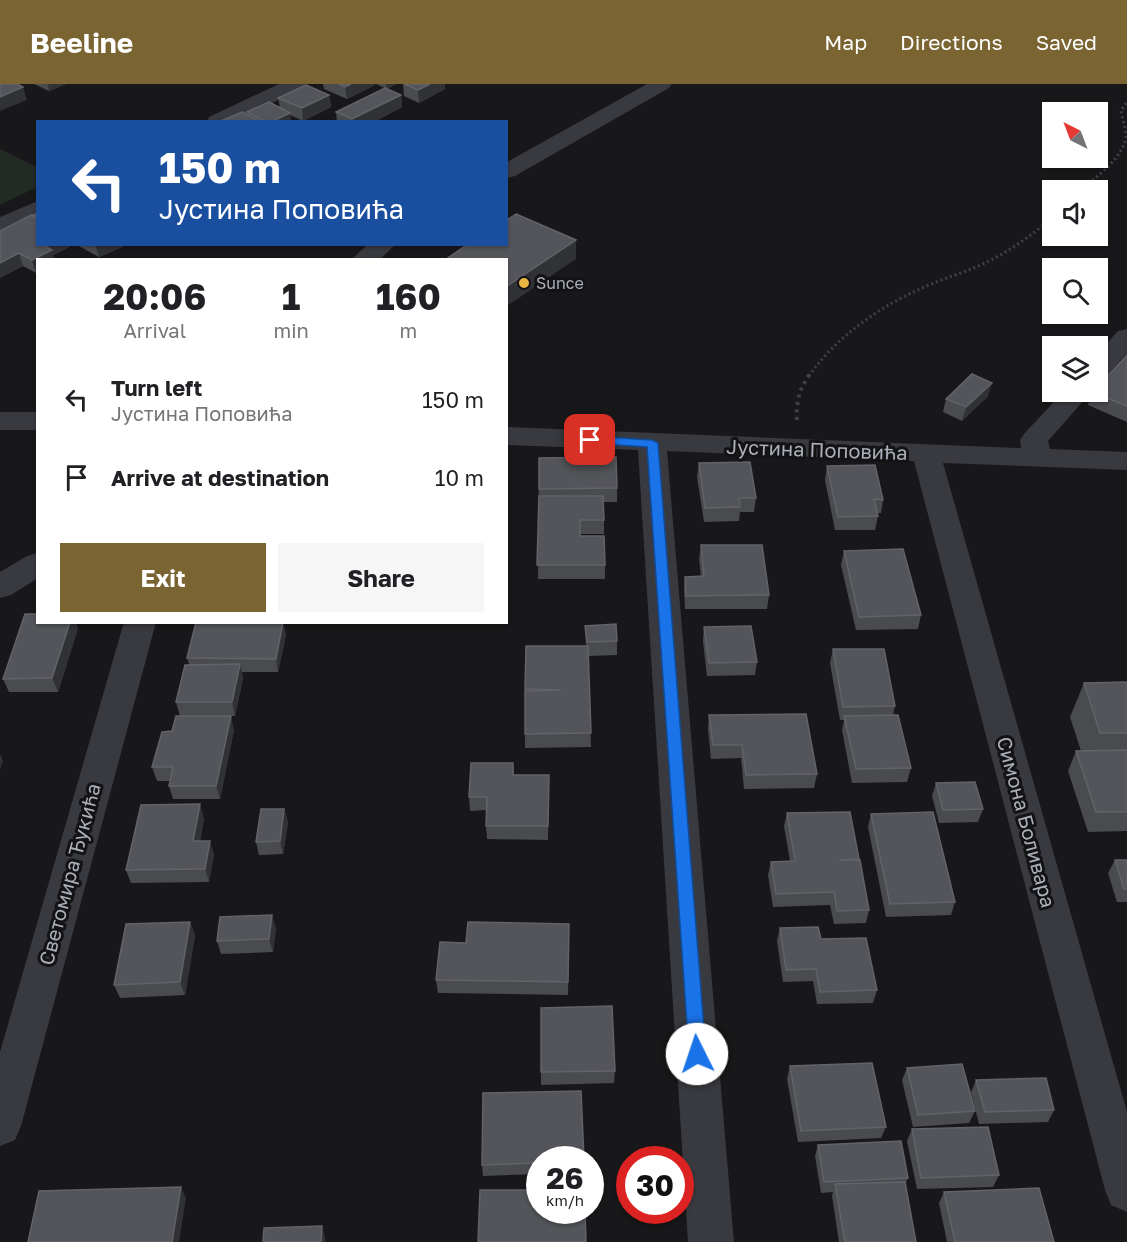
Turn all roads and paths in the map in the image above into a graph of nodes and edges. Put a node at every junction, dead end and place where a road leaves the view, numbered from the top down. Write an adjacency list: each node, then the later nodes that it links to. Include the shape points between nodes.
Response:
1 (295, 84): 4 (street)
2 (662, 84): 5 (street)
3 (1127, 102): 6 (path, via 1121,111 1124,143)
4 (222, 120)
5 (508, 170)
6 (1092, 180)
7 (36, 209): 8 (street)
8 (0, 226)
9 (1042, 226): 19 (path, via 992,260 910,294 860,324 809,372 794,410)
10 (381, 246): 11 (street)
11 (366, 258)
12 (1127, 337): 13 (street)
13 (1108, 358)
14 (1068, 402): 21 (street, via 1034,440)
15 (0, 421): 16 (street)
16 (36, 421)
17 (508, 436): 18 (street, Јустина Поповића)
18 (652, 443): 19 (street, Јустина Поповића); 28 (street)
19 (808, 448): 20 (street, Јустина Поповића)
20 (926, 453): 21 (street, Јустина Поповића); 27 (street, Симона Боливара)
21 (1037, 459): 22 (street, Јустина Поповића)
22 (1127, 461)
23 (36, 564): 24 (street)
24 (0, 587)
25 (139, 624): 26 (street, Светомира Ђукића)
26 (0, 1126)
27 (1127, 1190)
28 (711, 1242)

